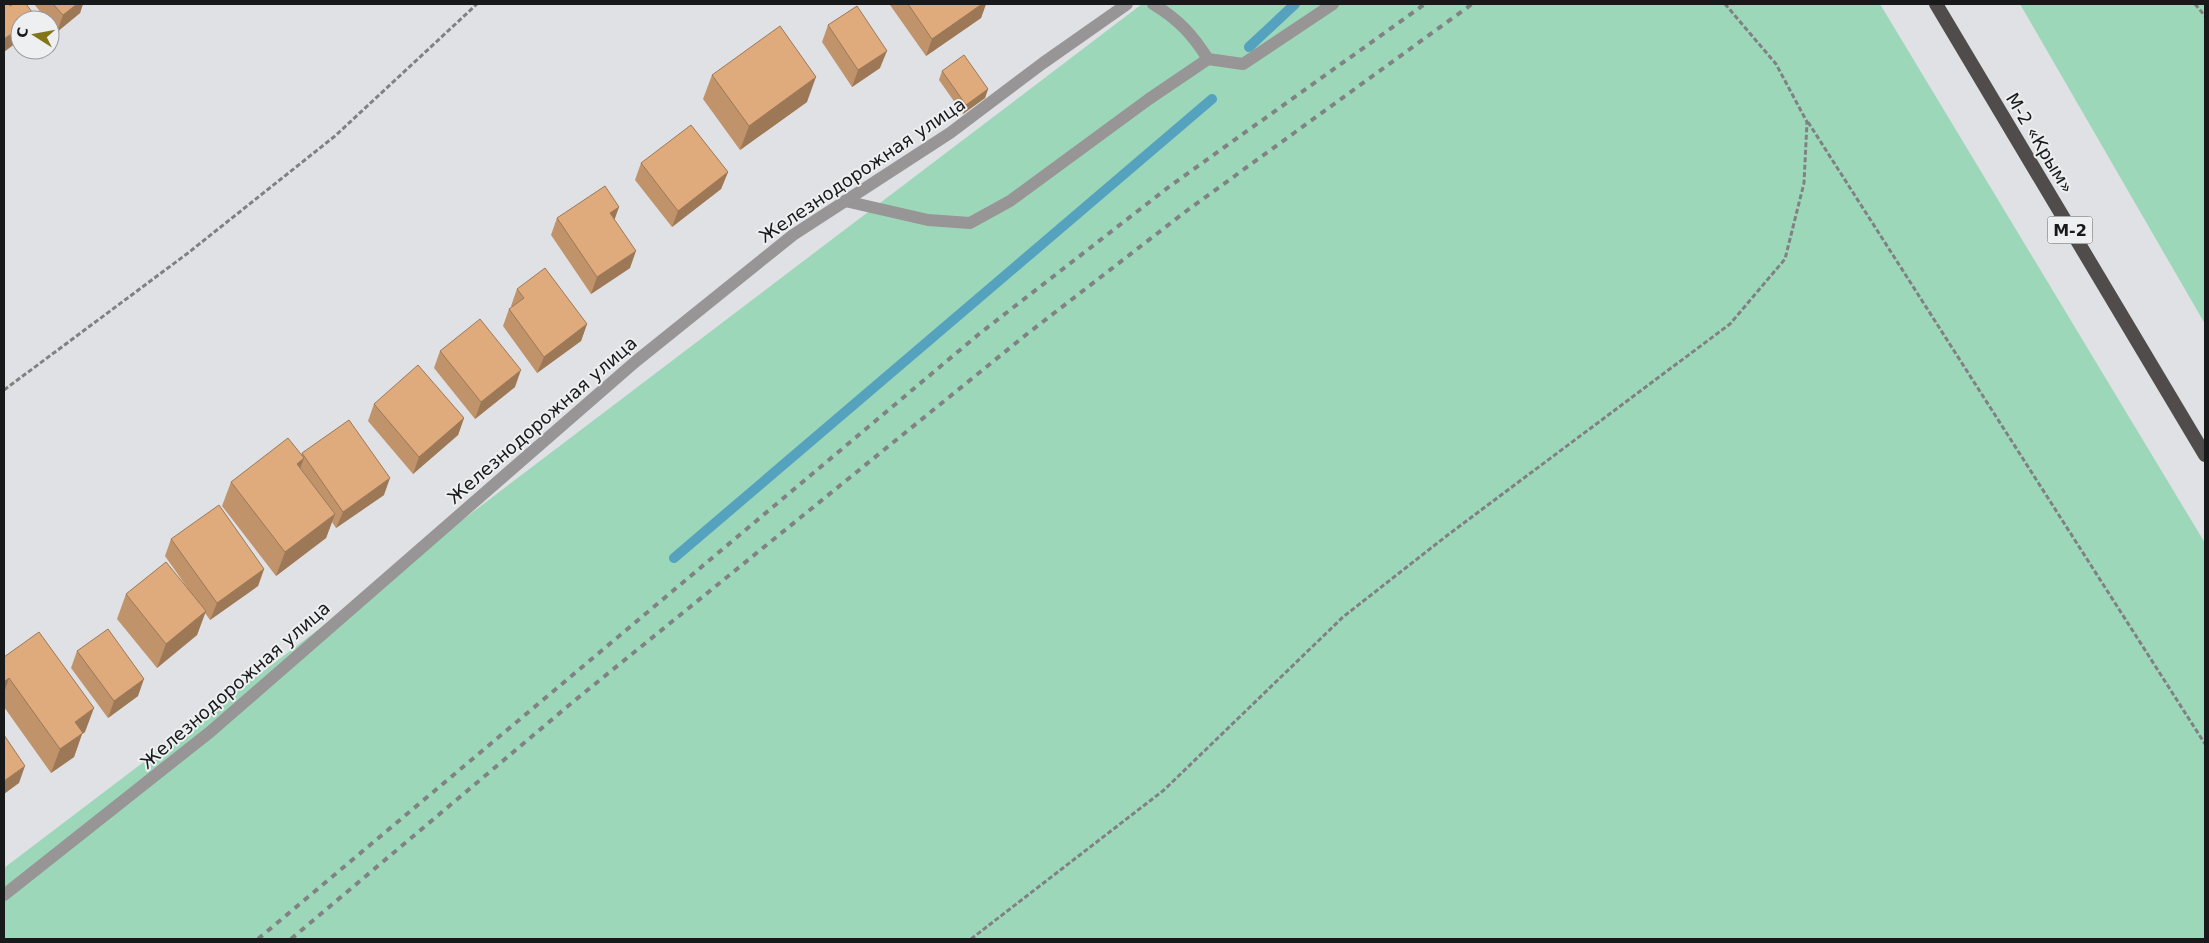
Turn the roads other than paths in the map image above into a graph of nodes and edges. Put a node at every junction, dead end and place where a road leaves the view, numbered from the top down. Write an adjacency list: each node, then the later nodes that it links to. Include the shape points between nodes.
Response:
1 (1127, 4): 6 (street, Железнодорожная улица, via 950,133)
2 (1153, 4): 5 (street, via 1194,36)
3 (1334, 4): 5 (street, via 1243,64)
4 (1936, 4): 7 (highway, М-2 «Крым» / М-2)
5 (1208, 59): 6 (street, via 1010,201 970,223 928,220)
6 (845, 201): 8 (street, Железнодорожная улица, via 793,235 635,362 210,732)
7 (2205, 455)
8 (4, 895)

